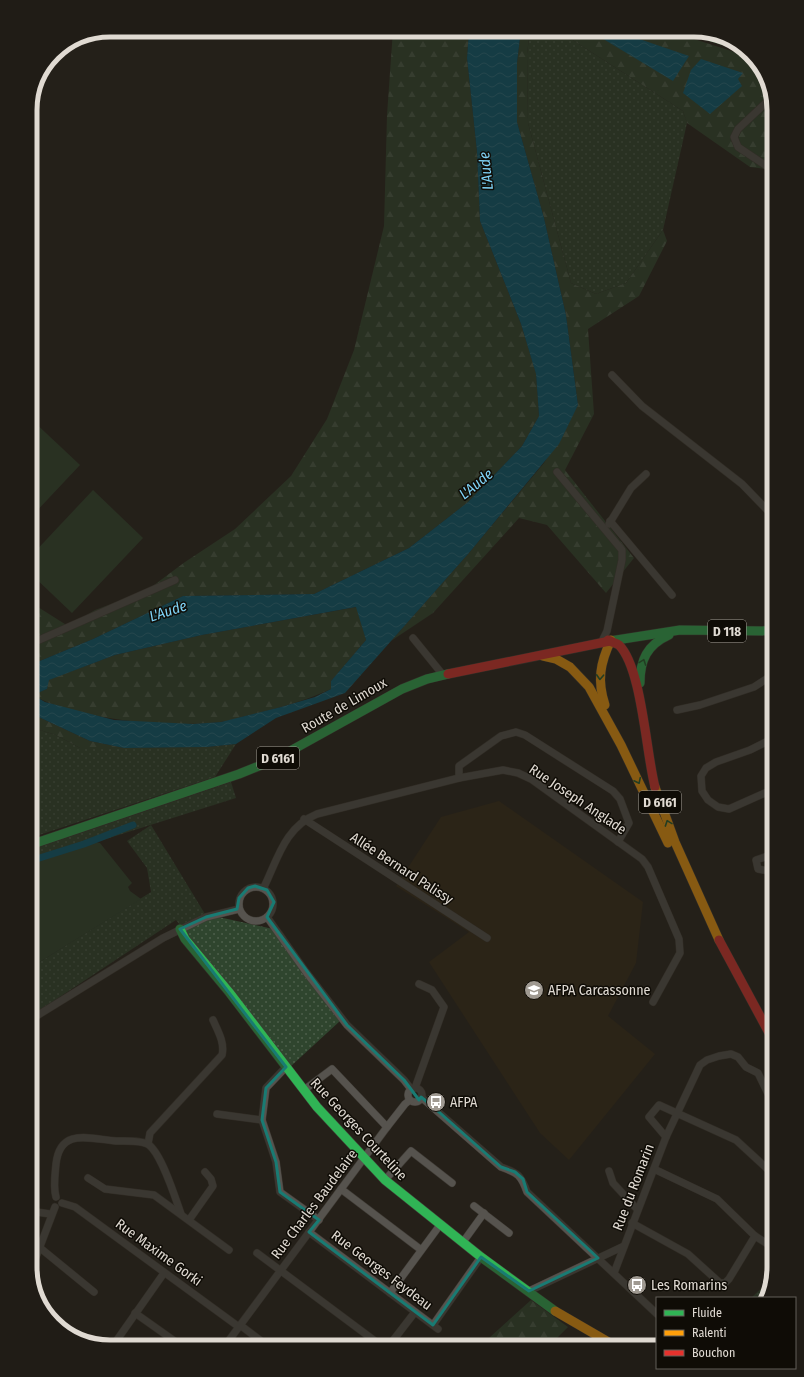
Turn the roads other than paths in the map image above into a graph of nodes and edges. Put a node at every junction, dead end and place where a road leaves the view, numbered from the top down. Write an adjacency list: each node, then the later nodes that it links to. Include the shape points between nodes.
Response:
1 (767, 102): 2 (street, via 738,129 734,137 738,147)
2 (767, 166)
3 (612, 375): 6 (street, via 642,406 742,484)
4 (557, 472): 8 (street)
5 (646, 474): 7 (street, via 632,488)
6 (767, 510)
7 (610, 521): 8 (street); 10 (street)
8 (606, 529): 13 (street, via 622,550)
9 (175, 580): 15 (street)
10 (672, 595)
11 (680, 630): 12 (main road, D 118); 13 (main road, D 118); 20 (main road, D 6161, one-way to 11, via 639,671 648,649 658,639)
12 (767, 632)
13 (607, 637): 16 (main road, D 6161); 17 (main road, D 6161, via 538,651); 20 (main road, D 6161, via 622,647 631,664); 23 (main road, one-way to 23, via 599,680 602,697)
14 (413, 638): 18 (street)
15 (37, 641)
16 (541, 655): 17 (main road, D 6161); 23 (main road, D 6161, via 556,659 570,667 589,687)
17 (518, 659): 18 (main road, Route de Limoux / D 6161)
18 (444, 675): 28 (main road, Route de Limoux / D 6161, via 402,689 326,733 261,765)
19 (767, 679): 21 (street, via 754,688)
20 (640, 700): 32 (main road, D 6161, one-way to 20, via 656,791)
21 (677, 710)
22 (767, 742): 25 (street, via 716,762 706,768 701,776 702,791 708,800 718,807 729,809)
23 (621, 745): 32 (main road, one-way to 32, via 676,861)
24 (459, 778): 26 (street, Rue Joseph Anglade); 27 (street, Rue Joseph Anglade, via 503,770 518,773 531,779); 27 (street, via 459,766 501,736 516,732 525,735 613,791 620,799 629,823)
25 (767, 792)
26 (304, 819): 31 (street, Rue Joseph Anglade, via 287,837); 36 (street, Allée Bernard Palissy)
27 (618, 842): 38 (street, Rue Joseph Anglade, via 642,859 648,867 679,939 680,953)
28 (37, 843)
29 (767, 856): 30 (street, via 756,860 758,869)
30 (767, 871)
31 (264, 888): 33 (street, via 255,886 243,892 239,898); 34 (street, via 274,902 273,909)
32 (699, 898): 41 (main road, D 6161)
33 (239, 909): 34 (street, via 251,920 262,920); 35 (street, via 206,917)
34 (267, 917): 43 (street, via 347,1025)
35 (180, 929): 39 (street); 42 (main road, Rue Georges Courteline, via 185,939)
36 (487, 938)
37 (419, 984): 43 (street, via 432,990 444,1007)
38 (653, 1002)
39 (37, 1016)
40 (213, 1020): 53 (street, via 219,1032 222,1055 150,1133)
41 (767, 1030)
42 (286, 1067): 44 (main road, Rue Georges Courteline); 50 (street, via 266,1088)
43 (413, 1088): 46 (street, via 421,1091); 47 (street, via 408,1095)
44 (304, 1090): 51 (street, via 332,1069); 54 (main road, Rue Georges Courteline)
45 (767, 1092): 48 (street, Rue du Romarin, via 758,1074 731,1054 707,1060 700,1065)
46 (421, 1097): 47 (street, via 417,1102); 86 (street, via 502,1167 515,1172 523,1179 527,1192)
47 (410, 1100): 51 (street, Rue Charles Baudelaire)
48 (677, 1112): 52 (street, Rue du Romarin); 52 (street, Rue du Romarin, via 659,1104 649,1117); 56 (street, via 736,1140)
49 (217, 1114): 50 (street)
50 (262, 1120): 71 (street, via 276,1162 280,1192)
51 (387, 1127): 54 (street, Rue Charles Baudelaire)
52 (666, 1137): 55 (street, Rue du Romarin)
53 (148, 1144): 63 (street, via 82,1137 66,1141 56,1158 54,1191); 69 (street, via 157,1152)
54 (364, 1159): 60 (main road, Rue Georges Courteline); 62 (street, Rue Charles Baudelaire)
55 (654, 1169): 65 (street, Rue du Romarin); 76 (street, via 717,1200)
56 (767, 1169)
57 (609, 1171): 65 (street, via 613,1183)
58 (205, 1172): 70 (street, via 211,1179 212,1186)
59 (88, 1178): 69 (street, via 105,1189 154,1195)
60 (385, 1180): 61 (street, via 411,1151); 73 (main road, Rue Georges Courteline)
61 (452, 1183)
62 (341, 1189): 71 (street, Rue Charles Baudelaire); 82 (street)
63 (59, 1200): 68 (street, via 59,1207 54,1207); 88 (street, Rue Maxime Gorki, via 75,1207)
64 (474, 1206): 67 (street)
65 (637, 1209): 72 (street, Rue du Romarin)
66 (37, 1212): 68 (street)
67 (484, 1213): 75 (street); 77 (street)
68 (50, 1214): 80 (street)
69 (182, 1214): 70 (street)
70 (189, 1220): 81 (street)
71 (319, 1220): 74 (street, Rue Charles Baudelaire)
72 (632, 1223): 76 (street, via 688,1254 720,1283 729,1279); 79 (street, Rue du Romarin)
73 (440, 1225): 77 (main road, Rue Georges Courteline); 82 (street)
74 (310, 1232): 87 (street, Rue Charles Baudelaire); 92 (street, Rue Georges Feydeau)
75 (510, 1233)
76 (755, 1236): 78 (street)
77 (462, 1242): 85 (main road, Rue Georges Courteline)
78 (767, 1244)
79 (624, 1246): 86 (street, Rue du Romarin); 89 (street, Rue du Romarin)
80 (39, 1247): 83 (street); 91 (street)
81 (229, 1250)
82 (420, 1250): 92 (street)
83 (37, 1253)
84 (257, 1254): 87 (street)
85 (481, 1257): 90 (main road, Rue Georges Courteline); 93 (street, Rue Georges Feydeau, via 435,1327)
86 (598, 1258): 89 (street); 90 (street, Rue du Romarin)
87 (280, 1270): 96 (street, Rue Charles Baudelaire); 101 (street)
88 (164, 1273): 94 (street); 96 (street, Rue Maxime Gorki)
89 (614, 1273): 95 (street)
90 (529, 1291): 103 (main road, Rue Georges Courteline, via 564,1317)
91 (94, 1292)
92 (390, 1293): 93 (street, Rue Georges Feydeau)
93 (415, 1312): 102 (street)
94 (135, 1313): 97 (street); 98 (street)
95 (656, 1313)
96 (239, 1326): 99 (street, Rue Charles Baudelaire); 100 (street, Rue Maxime Gorki)
97 (117, 1340)
98 (172, 1340)
99 (229, 1340)
100 (259, 1340)
101 (374, 1340)
102 (393, 1340)
103 (605, 1340)

